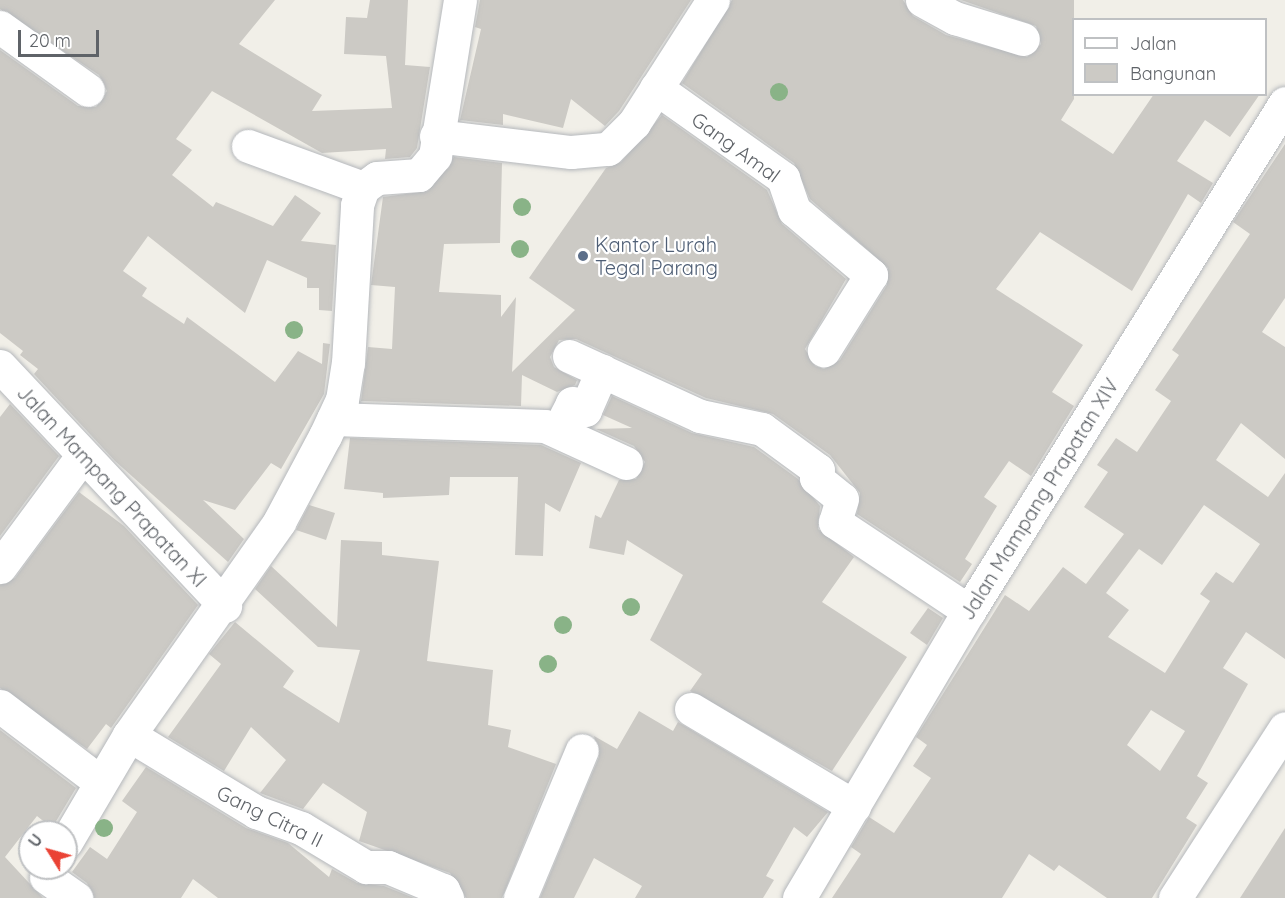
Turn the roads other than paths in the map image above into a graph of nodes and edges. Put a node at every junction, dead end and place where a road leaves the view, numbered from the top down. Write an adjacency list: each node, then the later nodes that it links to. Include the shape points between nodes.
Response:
1 (460, 0): 9 (street)
2 (713, 0): 6 (street)
3 (922, 0): 5 (street, via 955,18)
4 (0, 27): 7 (street)
5 (1023, 39)
6 (656, 88): 9 (street, via 622,139 608,149 571,152); 12 (street, Gang Amal, via 783,178 794,210 871,275)
7 (88, 90)
8 (1285, 103): 22 (street, Jalan Mampang Prapatan XIV)
9 (436, 136): 11 (street, via 435,156 419,175 377,178)
10 (248, 146): 11 (street)
11 (363, 188): 16 (street, via 357,205 348,363)
12 (824, 350)
13 (568, 356): 15 (street)
14 (0, 366): 18 (street, Jalan Mampang Prapatan XI)
15 (602, 371): 17 (street, via 585,410 572,403); 22 (street, via 700,416 762,429 818,470 816,477 842,499 835,522)
16 (333, 419): 17 (street, via 520,423); 21 (street, via 279,522)
17 (558, 431): 19 (street)
18 (83, 455): 20 (street); 21 (street, Jalan Mampang Prapatan XI)
19 (626, 463)
20 (0, 567)
21 (225, 606): 26 (street)
22 (969, 611): 29 (street, Jalan Mampang Prapatan XIV)
23 (0, 706): 28 (street)
24 (691, 709): 29 (street)
25 (1285, 728): 36 (street)
26 (129, 735): 28 (street); 33 (street, Gang Citra II, via 256,812 301,828 366,867 388,867 443,891)
27 (582, 750): 34 (street)
28 (100, 782): 30 (street)
29 (854, 806): 35 (street, Jalan Mampang Prapatan XIV)
30 (78, 821)
31 (44, 881): 32 (street)
32 (75, 898)
33 (447, 898)
34 (520, 898)
35 (799, 898)
36 (1175, 898)

